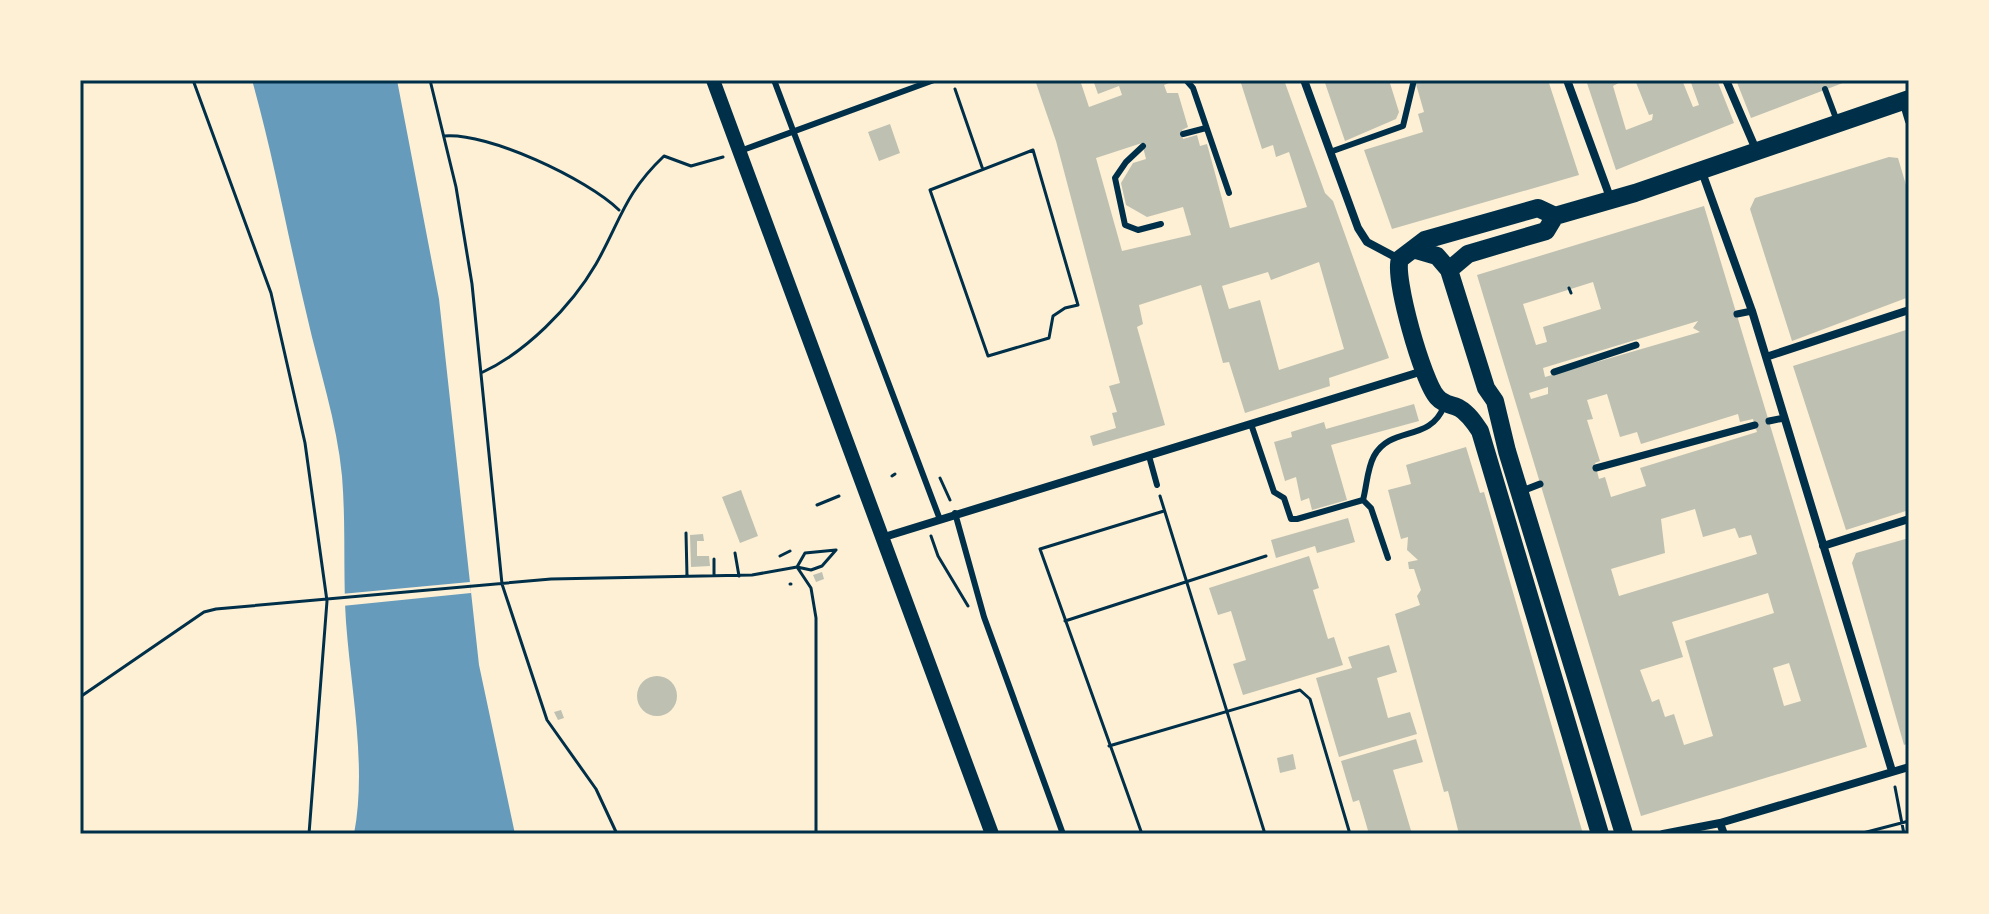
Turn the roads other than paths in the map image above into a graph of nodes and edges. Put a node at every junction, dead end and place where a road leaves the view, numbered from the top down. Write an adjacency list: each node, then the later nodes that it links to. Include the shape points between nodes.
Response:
1 (713, 80): 17 (street)
2 (774, 80): 14 (lane)
3 (934, 80): 14 (lane)
4 (1186, 80): 13 (lane)
5 (1304, 80): 18 (street)
6 (1414, 80): 18 (lane, via 1403,126)
7 (1567, 80): 22 (street)
8 (1726, 80): 19 (street)
9 (1825, 89): 12 (lane)
10 (1906, 100): 11 (street); 12 (main road)
11 (1909, 121)
12 (1838, 124): 19 (main road)
13 (1206, 128): 15 (lane); 21 (lane)
14 (793, 130): 17 (lane); 47 (lane)
15 (1183, 134)
16 (1143, 146): 24 (lane, via 1115,178 1125,225 1138,230)
17 (740, 151): 49 (street)
18 (1330, 152): 25 (street, via 1367,242)
19 (1757, 152): 20 (main road)
20 (1702, 171): 22 (main road); 28 (street)
21 (1229, 193)
22 (1611, 201): 23 (main road)
23 (1555, 216): 25 (main road, via 1538,208 1425,240); 26 (main road, via 1546,231 1478,251)
24 (1161, 224)
25 (1406, 254): 26 (main road, via 1437,256); 32 (main road, via 1397,280)
26 (1449, 270): 34 (main road)
27 (1909, 310): 31 (street)
28 (1752, 311): 29 (street); 31 (street)
29 (1737, 314)
30 (1636, 345): 33 (street)
31 (1766, 357): 36 (street)
32 (1425, 370): 35 (main road, via 1431,390); 38 (street)
33 (1554, 372)
34 (1486, 388): 35 (main road, via 1470,404); 44 (main road, via 1495,401)
35 (1451, 406): 45 (lane, via 1430,427 1392,439 1375,454); 57 (main road, via 1480,431)
36 (1784, 418): 37 (street); 50 (street)
37 (1769, 421)
38 (1251, 424): 40 (street); 45 (lane, via 1274,492 1284,498 1291,519)
39 (1755, 425): 41 (street)
40 (1149, 456): 43 (lane); 46 (street)
41 (1596, 468)
42 (1540, 484): 44 (street)
43 (1157, 485)
44 (1520, 491): 58 (main road)
45 (1363, 500): 51 (lane, via 1371,508)
46 (955, 513): 47 (street); 56 (lane, via 984,617)
47 (939, 517): 49 (street)
48 (1909, 519): 50 (street)
49 (881, 538): 55 (street)
50 (1823, 546): 53 (street)
51 (1388, 558)
52 (1909, 767): 53 (street)
53 (1892, 771): 54 (street)
54 (1720, 823): 59 (street); 60 (street)
55 (992, 834)
56 (1063, 834)
57 (1600, 834)
58 (1624, 834)
59 (1663, 834)
60 (1724, 834)

